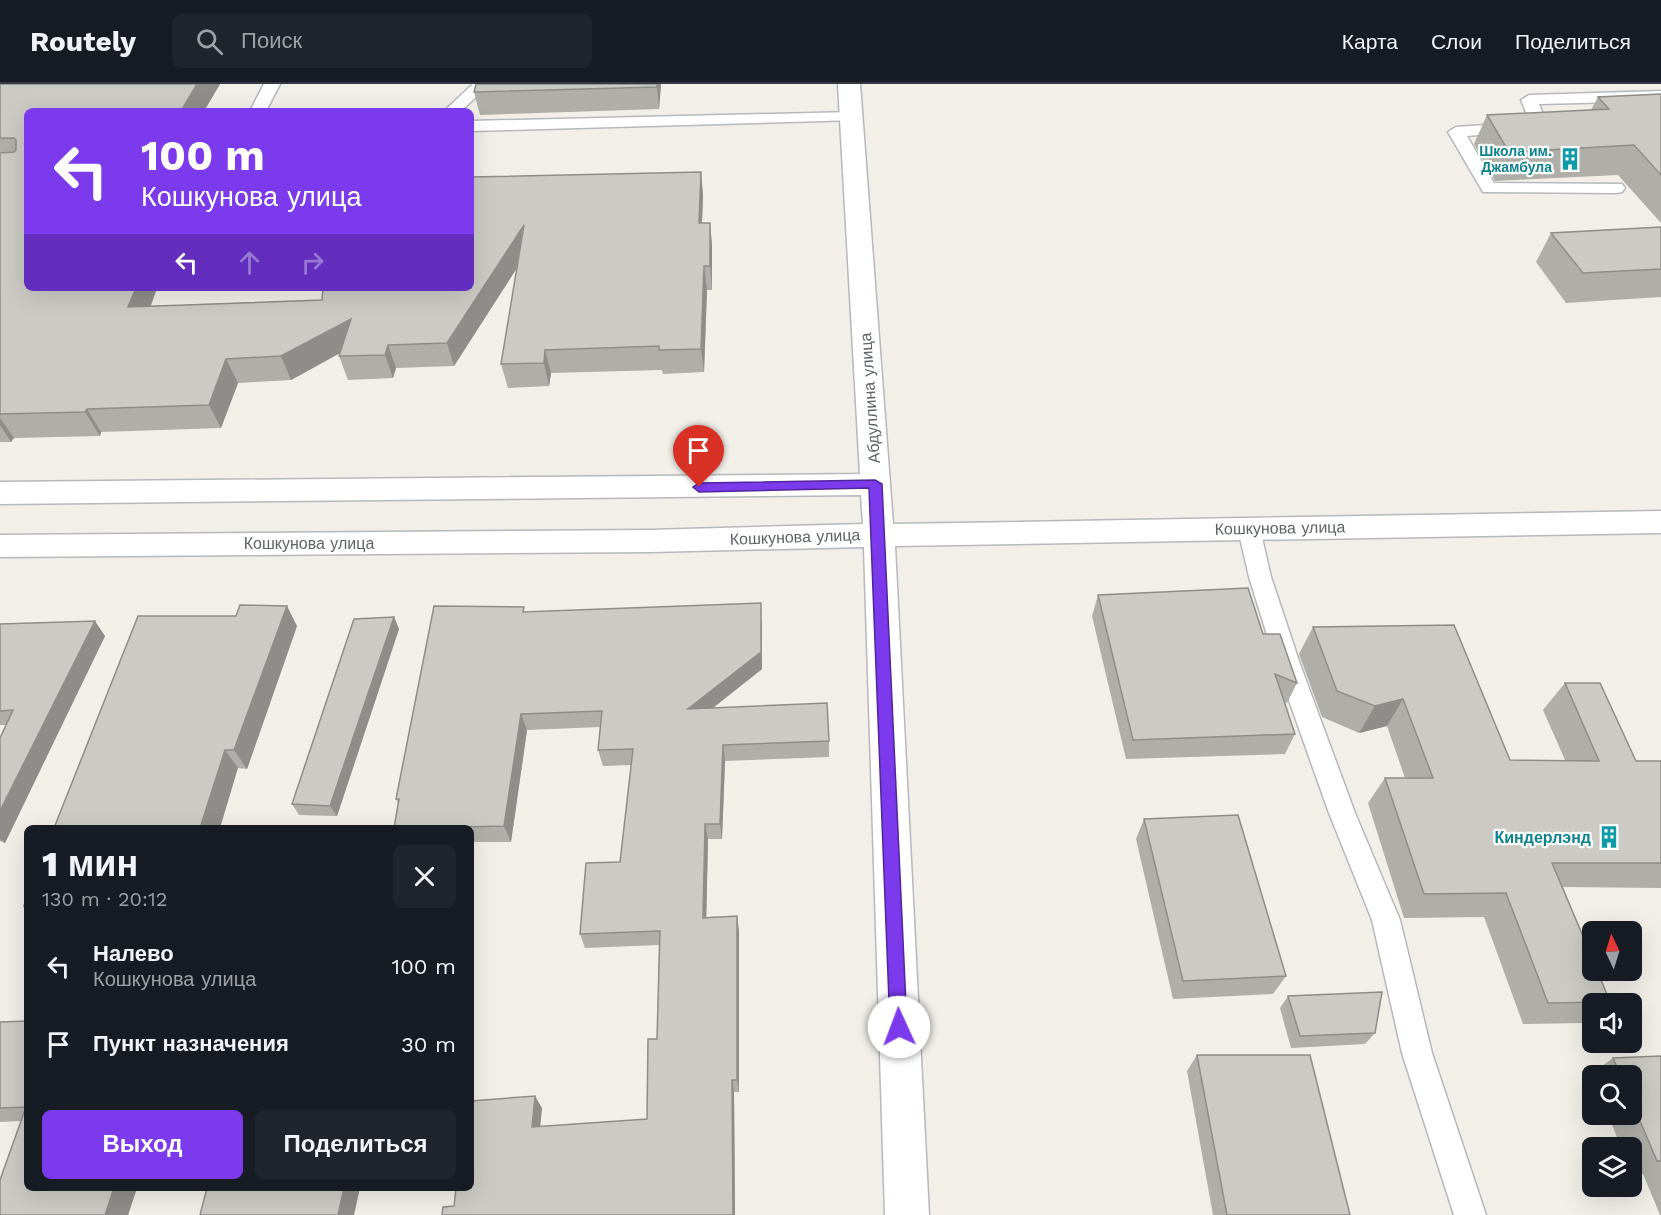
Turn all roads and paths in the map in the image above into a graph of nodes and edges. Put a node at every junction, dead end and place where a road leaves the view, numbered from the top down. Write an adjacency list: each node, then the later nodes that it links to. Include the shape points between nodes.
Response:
1 (272, 84): 5 (lane)
2 (482, 84): 6 (lane)
3 (849, 84): 7 (street, Абдуллина улица)
4 (1661, 96): 9 (lane, via 1529,100 1540,126 1456,132 1489,188)
5 (260, 108)
6 (455, 108)
7 (852, 117): 8 (lane); 10 (street, Абдуллина улица)
8 (474, 126)
9 (1616, 188)
10 (875, 484): 11 (street); 14 (street, Абдуллина улица)
11 (0, 493)
12 (1661, 522): 13 (street, Кошкунова улица)
13 (1249, 529): 14 (street, Кошкунова улица); 17 (lane, via 1288,664 1386,920 1417,1053)
14 (879, 535): 15 (street, Кошкунова улица, via 650,541); 16 (street, Абдуллина улица)
15 (0, 546)
16 (907, 1215)
17 (1470, 1215)

